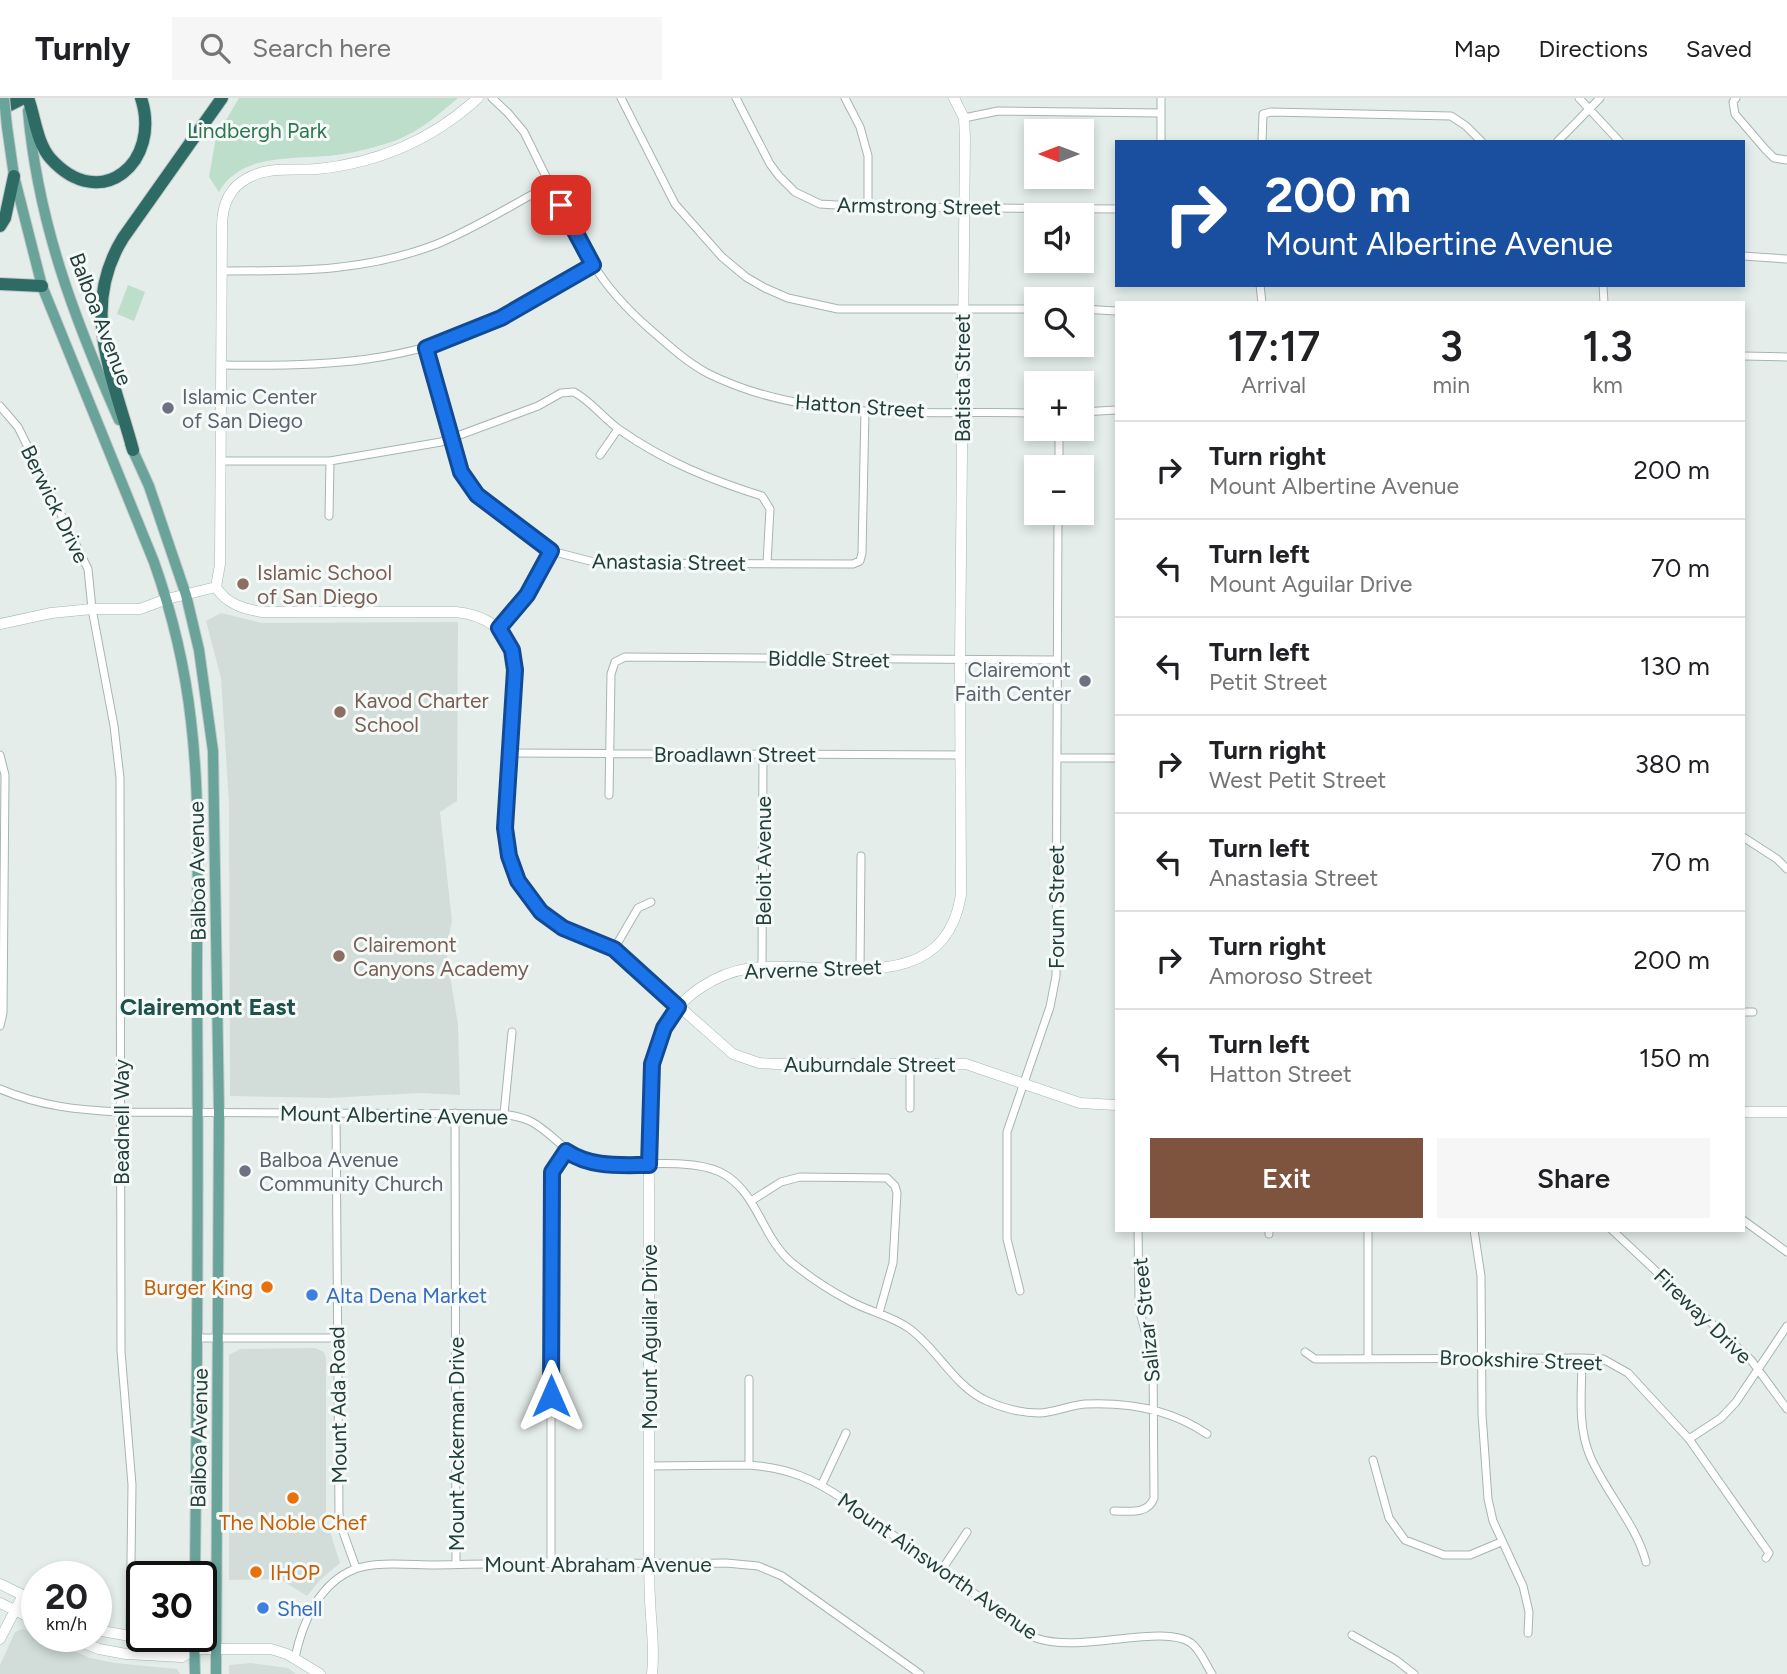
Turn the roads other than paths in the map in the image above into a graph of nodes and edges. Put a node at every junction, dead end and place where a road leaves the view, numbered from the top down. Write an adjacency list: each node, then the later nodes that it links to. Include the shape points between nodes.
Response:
1 (4, 98): 26 (main road, Balboa Avenue, bridge)
2 (26, 98): 16 (highway); 18 (highway)
3 (141, 98): 18 (highway, via 146,138 133,164 109,182 82,181 53,161)
4 (222, 98): 54 (highway, via 123,238 105,275 101,335)
5 (478, 98): 35 (street, via 403,148 347,166 261,173 239,184 226,200 222,217)
6 (492, 98): 27 (street, Hatton Street, via 524,132)
7 (621, 98): 39 (street, via 675,204 746,277 788,298 838,309)
8 (736, 98): 28 (street, Armstrong Street, via 770,164 787,185 820,204)
9 (845, 98): 28 (street, via 860,127 867,156)
10 (954, 98): 19 (street, Batista Street)
11 (1161, 98): 17 (street)
12 (1579, 98): 15 (street)
13 (1600, 98): 15 (street)
14 (1736, 98): 25 (street, via 1735,114 1774,158)
15 (1590, 108): 23 (street); 24 (street)
16 (0, 110)
17 (1161, 113): 19 (street, via 998,111); 20 (street)
18 (31, 115): 54 (main road, Balboa Avenue, via 36,180 64,285)
19 (964, 118): 29 (street, Batista Street)
20 (1161, 140)
21 (1262, 140): 22 (street, via 1263,114 1271,112 1451,116)
22 (1480, 140)
23 (1559, 140)
24 (1618, 140)
25 (1787, 160)
26 (14, 176): 31 (highway); 37 (main road, Balboa Avenue)
27 (550, 184): 34 (street, Hatton Street); 35 (street, via 437,244 377,262 314,271)
28 (868, 207): 29 (street, Armstrong Street)
29 (965, 207): 30 (street, Armstrong Street); 39 (street, Batista Street)
30 (1115, 209)
31 (0, 226)
32 (1745, 256): 33 (street)
33 (1787, 259)
34 (593, 265): 42 (street, via 501,318); 48 (street, Hatton Street, via 638,319 706,372 787,402)
35 (221, 271): 45 (street)
36 (0, 284): 37 (highway)
37 (42, 286): 64 (main road, Balboa Avenue)
38 (1024, 309): 39 (street)
39 (963, 310): 50 (street, Batista Street)
40 (1094, 310): 41 (street)
41 (1115, 311)
42 (426, 348): 45 (street, via 365,361); 53 (street, Anastasia Street)
43 (1745, 356): 44 (street)
44 (1787, 357)
45 (221, 365): 56 (street)
46 (0, 406): 65 (street, Berwick Drive, via 18,427 88,569)
47 (1115, 410): 49 (street)
48 (866, 411): 50 (street, Hatton Street); 61 (street, Anastasia Street, via 860,561)
49 (1094, 411)
50 (962, 412): 51 (street, Hatton Street); 68 (street, Batista Street)
51 (1024, 412)
52 (618, 429): 53 (street, via 574,392 561,393); 55 (street); 61 (street, via 668,461 762,496 770,509)
53 (451, 439): 57 (street); 60 (street, Anastasia Street, via 461,472 477,495)
54 (133, 450): 63 (main road, Balboa Avenue)
55 (600, 455)
56 (220, 461): 57 (street); 62 (street)
57 (331, 461): 58 (street)
58 (329, 516)
59 (1058, 525): 69 (street, Forum Street)
60 (551, 551): 61 (street, Anastasia Street, via 598,563); 67 (street, via 527,595)
61 (767, 563)
62 (216, 587): 63 (street); 67 (street, via 227,600 262,612 456,612 478,616)
63 (186, 595): 64 (street); 101 (main road, Balboa Avenue, via 213,751)
64 (167, 599): 65 (street, via 141,609); 100 (main road, Balboa Avenue, via 181,657 195,758)
65 (92, 609): 66 (street); 97 (street, Beadnell Way, via 120,778)
66 (0, 624)
67 (499, 628): 70 (street, via 514,659)
68 (960, 660): 69 (street, Biddle Street); 71 (street, Biddle Street, via 625,657 615,662 611,674); 74 (street, Batista Street)
69 (1057, 660): 75 (street, Forum Street)
70 (510, 753): 71 (street, Broadlawn Street); 84 (street, via 505,828 518,881 552,921)
71 (610, 753): 72 (street, Broadlawn Street); 77 (street)
72 (763, 754): 74 (street, Broadlawn Street); 85 (street, Beloit Avenue)
73 (0, 755): 78 (street, via 5,775)
74 (960, 755): 86 (street, Arverne Street, via 961,895 947,936 913,961)
75 (1057, 758): 76 (street); 93 (street, Forum Street, via 1056,976)
76 (1115, 758)
77 (609, 795)
78 (3, 818): 83 (street)
79 (1745, 838): 81 (street)
80 (861, 856): 86 (street)
81 (1787, 869)
82 (651, 902): 84 (street, via 638,908)
83 (2, 940): 90 (street)
84 (614, 949): 87 (street, Auburndale Street)
85 (762, 968): 86 (street, Arverne Street); 87 (street, Arverne Street, via 710,982)
86 (860, 969)
87 (678, 1007): 92 (street, Auburndale Street, via 733,1054 759,1063); 106 (street, Mount Aguilar Drive, via 664,1028 652,1064)
88 (1745, 1012): 89 (street)
89 (1753, 1012)
90 (0, 1026)
91 (512, 1032): 104 (street)
92 (910, 1063): 93 (street, Auburndale Street, via 965,1064); 96 (street)
93 (1023, 1083): 95 (street, Auburndale Street, via 1080,1103); 114 (street, Forum Street, via 1007,1132 1007,1239)
94 (0, 1089): 97 (street, Mount Albertine Avenue, via 70,1110)
95 (1115, 1105)
96 (910, 1108)
97 (120, 1112): 100 (street, Mount Albertine Avenue); 139 (street, Beadnell Way, via 121,1351 132,1485)
98 (1745, 1112): 99 (street)
99 (1787, 1112)
100 (198, 1113): 101 (street, Mount Albertine Avenue); 117 (main road, Balboa Avenue)
101 (219, 1113): 102 (street, Mount Albertine Avenue); 118 (main road, Balboa Avenue)
102 (336, 1113): 103 (street, Mount Albertine Avenue); 119 (street, Mount Ada Road)
103 (455, 1114): 104 (street, Mount Albertine Avenue); 143 (street, Mount Ackerman Drive)
104 (504, 1114): 105 (street, Mount Albertine Avenue, via 535,1124)
105 (566, 1151): 106 (street, Mount Albertine Avenue, via 593,1164); 144 (street, via 552,1172 551,1188)
106 (649, 1165): 107 (street, Mount Albertine Avenue, via 719,1171 738,1184); 133 (street, Mount Aguilar Drive)
107 (751, 1201): 115 (street, Mount Albertine Avenue, via 769,1237 790,1261 848,1301); 115 (street, via 781,1182 800,1177 887,1178 897,1193 893,1263)
108 (1745, 1221): 113 (street)
109 (1138, 1232): 126 (street, Salizar Street, via 1139,1297 1153,1359)
110 (1368, 1232): 122 (street)
111 (1474, 1232): 121 (street, via 1482,1276)
112 (1614, 1232): 124 (street, Fireway Drive)
113 (1787, 1252)
114 (1020, 1292)
115 (879, 1313): 126 (street, Mount Albertine Avenue, via 909,1328 961,1384 990,1403 1039,1413 1084,1404)
116 (1787, 1326): 124 (street)
117 (198, 1338): 118 (street); 140 (main road, Balboa Avenue)
118 (219, 1338): 119 (street); 141 (main road, Balboa Avenue)
119 (337, 1338): 146 (street, Mount Ada Road, via 340,1514)
120 (1305, 1352): 122 (street, Brookshire Street, via 1315,1359)
121 (1482, 1357): 122 (street, Brookshire Street); 123 (street, Brookshire Street); 137 (street, via 1488,1499)
122 (1368, 1358)
123 (1582, 1358): 130 (street, Brookshire Street, via 1603,1359 1628,1373); 142 (street, via 1581,1417 1589,1454 1642,1545)
124 (1758, 1369): 127 (street, Fireway Drive); 130 (street, via 1721,1418)
125 (749, 1379): 132 (street)
126 (1153, 1409): 129 (street, Mount Albertine Avenue); 135 (street, Salizar Street, via 1154,1498 1142,1510)
127 (1787, 1409)
128 (846, 1433): 134 (street)
129 (1207, 1434)
130 (1689, 1439): 138 (street, Brookshire Street, via 1769,1553)
131 (1373, 1460): 137 (street, via 1389,1518 1405,1540 1444,1555 1470,1555)
132 (749, 1465): 133 (street, Mount Ainsworth Avenue); 134 (street, Mount Ainsworth Avenue, via 804,1475)
133 (649, 1466): 145 (street, Mount Aguilar Drive)
134 (822, 1484): 147 (street, Mount Ainsworth Avenue)
135 (1114, 1511)
136 (967, 1532): 147 (street)
137 (1502, 1542): 154 (street, via 1523,1586)
138 (1766, 1558)
139 (131, 1561)
140 (195, 1561)
141 (217, 1561)
142 (1646, 1562)
143 (456, 1564): 144 (street, Mount Abraham Avenue); 146 (street, Mount Abraham Avenue)
144 (551, 1564): 145 (street, Mount Abraham Avenue)
145 (649, 1564): 166 (street, Mount Aguilar Drive); 167 (street, Mount Abraham Avenue, via 758,1566 782,1576)
146 (356, 1568): 162 (street, via 318,1598)
147 (941, 1571): 168 (street, Mount Ainsworth Avenue, via 1036,1638 1078,1644 1176,1636 1192,1644)
148 (0, 1584): 149 (street)
149 (21, 1594)
150 (21, 1599): 152 (street)
151 (0, 1603): 152 (street)
152 (15, 1610): 153 (street); 156 (street)
153 (21, 1613)
154 (1528, 1633)
155 (1352, 1635): 169 (street)
156 (0, 1639)
157 (217, 1649): 162 (street, via 271,1649)
158 (112, 1651): 159 (street, via 182,1657)
159 (190, 1652)
160 (194, 1652): 163 (main road)
161 (216, 1652): 164 (main road, Balboa Avenue)
162 (295, 1658): 165 (street)
163 (195, 1674)
164 (216, 1674)
165 (320, 1674)
166 (652, 1674)
167 (920, 1674)
168 (1212, 1674)
169 (1414, 1674)

